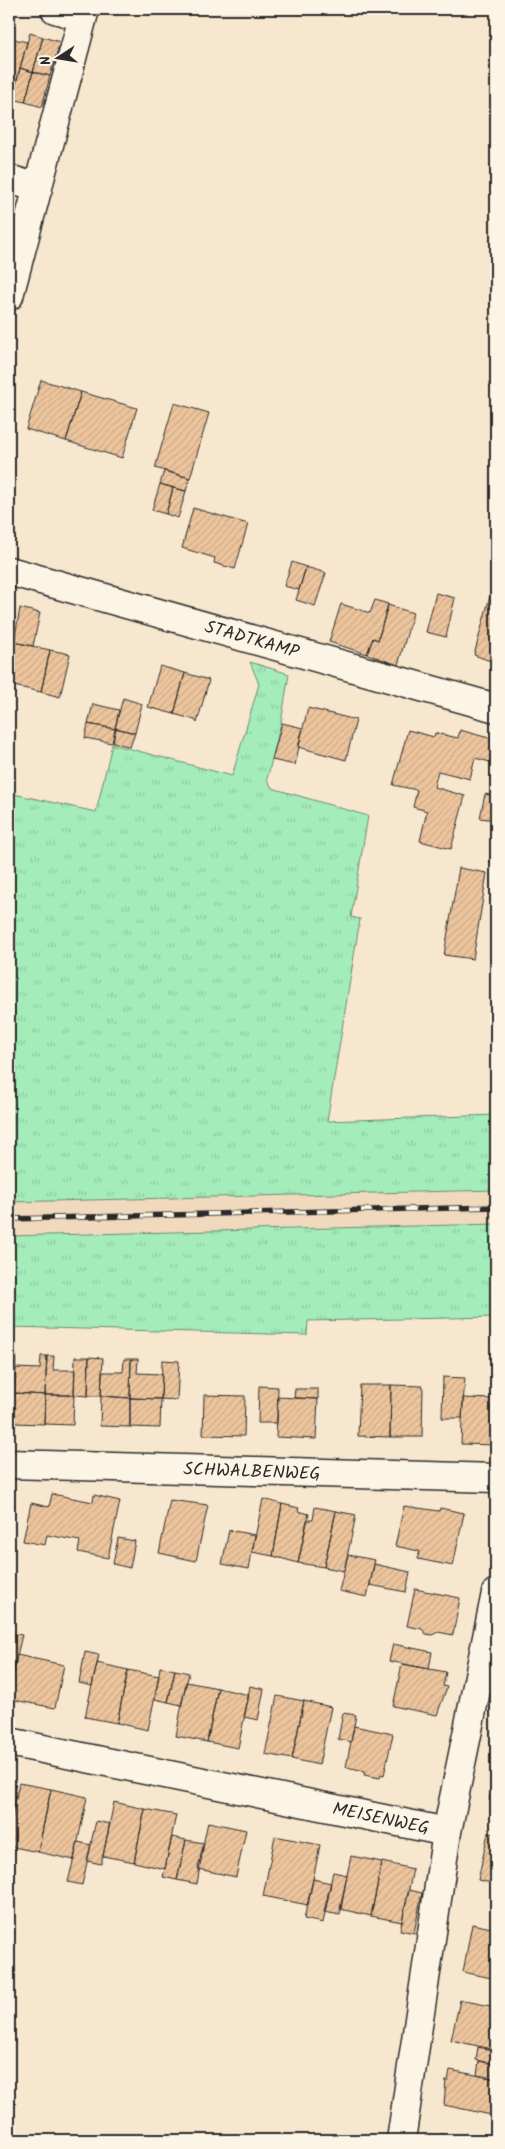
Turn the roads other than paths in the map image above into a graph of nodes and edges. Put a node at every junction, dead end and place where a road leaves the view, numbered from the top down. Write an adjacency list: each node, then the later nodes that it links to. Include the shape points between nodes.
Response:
1 (55, 9): 2 (street)
2 (84, 13): 4 (street)
3 (9, 179): 4 (street)
4 (38, 188): 5 (street)
5 (9, 296)
6 (9, 571): 7 (street, STADTKAMP)
7 (496, 708)
8 (9, 1464): 9 (street, SCHWALBENWEG)
9 (496, 1478)
10 (496, 1593): 11 (street)
11 (493, 1622): 13 (street)
12 (9, 1742): 13 (street, MEISENWEG)
13 (447, 1832): 14 (street, MEISENWEG)
14 (401, 2140)

